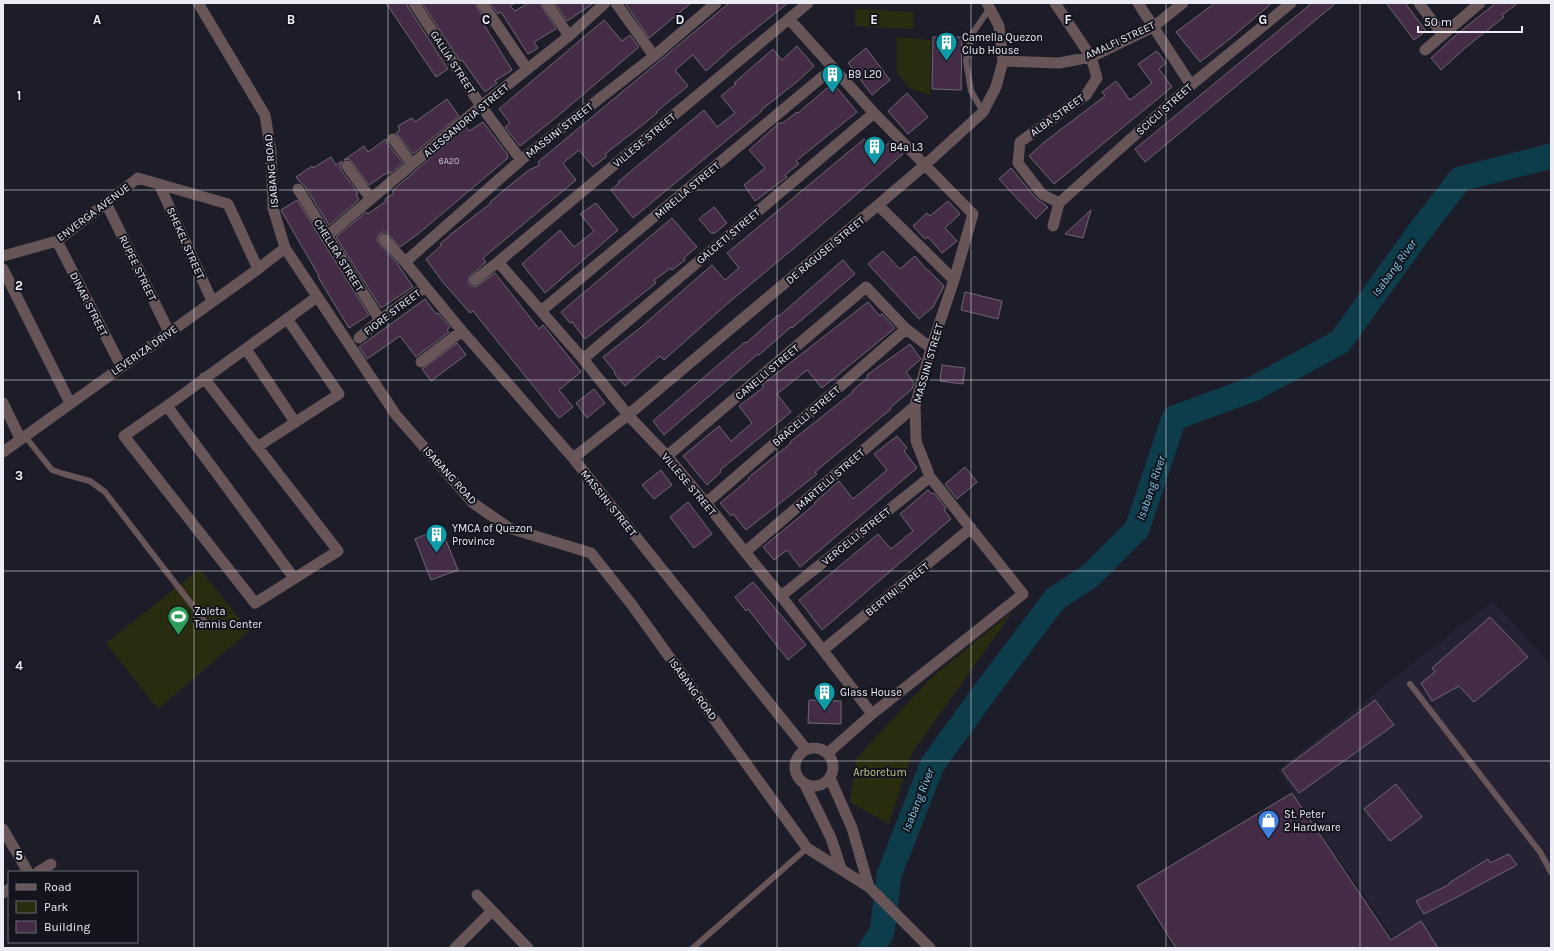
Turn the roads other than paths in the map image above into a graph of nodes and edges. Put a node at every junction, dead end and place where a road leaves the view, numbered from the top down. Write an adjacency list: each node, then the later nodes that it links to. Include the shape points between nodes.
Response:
1 (198, 3): 45 (street, ISABANG ROAD, via 265,115 271,152 273,208)
2 (414, 3): 27 (street, GALLIA STREET)
3 (482, 3): 25 (street)
4 (547, 3): 19 (street)
5 (605, 3): 19 (street, ALESSANDRIA STREET)
6 (616, 3): 21 (street)
7 (716, 3): 21 (street, MASSINI STREET)
8 (808, 3): 16 (street)
9 (1055, 3): 22 (street)
10 (1138, 3): 17 (street)
11 (1183, 3): 17 (street, AMALFI STREET)
12 (1291, 3): 26 (street, SCICLI STREET)
13 (1419, 3): 18 (street)
14 (1480, 3): 18 (street)
15 (989, 5): 23 (street, DE RAGUSEI STREET, via 999,26); 28 (lane, via 972,34 966,61 971,91)
16 (789, 19): 24 (street, MASSINI STREET); 48 (street, VILLESE STREET)
17 (1154, 27): 22 (street, AMALFI STREET); 26 (street)
18 (1442, 35): 20 (street)
19 (569, 36): 25 (street, ALESSANDRIA STREET)
20 (1426, 50)
21 (654, 56): 31 (street, MASSINI STREET)
22 (1090, 57): 23 (street, AMALFI STREET, via 1059,63); 39 (street, ALBA STREET, via 1097,78 1086,95 1020,142 1018,163 1042,194)
23 (1004, 61): 28 (street, DE RAGUSEI STREET, via 996,87)
24 (833, 68): 29 (street, MASSINI STREET); 56 (street, MIRELLA STREET)
25 (527, 69): 27 (street, ALESSANDRIA STREET)
26 (1191, 85): 39 (street, SCICLI STREET)
27 (481, 106): 31 (street, GALLIA STREET); 32 (street, ALESSANDRIA STREET)
28 (983, 112): 33 (street, DE RAGUSEI STREET)
29 (874, 113): 33 (street, MASSINI STREET); 65 (street, GALCETI STREET)
30 (393, 139): 32 (street)
31 (521, 160): 47 (street, MASSINI STREET)
32 (412, 164): 37 (street, ALESSANDRIA STREET)
33 (925, 165): 40 (street, DE RAGUSEI STREET); 52 (street, MASSINI STREET, via 973,214)
34 (347, 166): 37 (street)
35 (160, 184): 38 (street, ENVERGA AVENUE, via 138,178); 50 (street, ENVERGA AVENUE, via 228,204); 55 (street, SHEKEL STREET)
36 (298, 189): 42 (street, CHELLRA STREET)
37 (371, 199): 42 (street, ALESSANDRIA STREET)
38 (106, 203): 44 (street, ENVERGA AVENUE); 61 (street, RUPEE STREET)
39 (1059, 203): 41 (street)
40 (878, 205): 52 (street); 73 (street, DE RAGUSEI STREET)
41 (1053, 226)
42 (327, 236): 58 (street, CHELLRA STREET)
43 (384, 239): 47 (street, MASSINI STREET)
44 (57, 241): 46 (street, ENVERGA AVENUE); 67 (street, DINAR STREET)
45 (285, 248): 50 (street, LEVERIZA DRIVE); 54 (street, ISABANG ROAD)
46 (3, 256)
47 (405, 262): 53 (street, MASSINI STREET)
48 (498, 262): 51 (street, VILLESE STREET); 56 (street, VILLESE STREET)
49 (3, 269): 70 (street)
50 (258, 269): 55 (street, LEVERIZA DRIVE)
51 (476, 280)
52 (954, 280): 63 (street, MASSINI STREET)
53 (425, 287): 58 (street, FIORE STREET); 60 (street, MASSINI STREET)
54 (317, 297): 57 (street); 95 (street, ISABANG ROAD, via 396,415 473,503 509,528 591,553 632,605)
55 (212, 301): 61 (street, LEVERIZA DRIVE)
56 (541, 312): 65 (street, VILLESE STREET)
57 (288, 320): 64 (street); 74 (street, via 339,394)
58 (380, 320): 62 (street, FIORE STREET)
59 (906, 330): 63 (street); 78 (street, CANELLI STREET, via 866,287); 81 (street, BRACELLI STREET)
60 (462, 331): 66 (street); 79 (street, MASSINI STREET)
61 (169, 332): 67 (street, LEVERIZA DRIVE)
62 (359, 338)
63 (931, 348): 72 (street, MASSINI STREET)
64 (246, 349): 68 (street); 74 (street)
65 (583, 359): 73 (street, VILLESE STREET)
66 (421, 362)
67 (122, 366): 70 (street, LEVERIZA DRIVE)
68 (204, 378): 71 (street); 76 (street)
69 (3, 403): 75 (street)
70 (70, 403): 75 (street, LEVERIZA DRIVE)
71 (167, 406): 84 (street); 84 (street, via 124,436 255,603)
72 (915, 406): 80 (street, MASSINI STREET, via 916,441); 83 (street, MARTELLI STREET)
73 (628, 415): 78 (street, VILLESE STREET); 79 (street, DE RAGUSEI STREET)
74 (295, 422): 76 (street)
75 (22, 437): 77 (street, LEVERIZA DRIVE); 86 (lane, via 52,470 90,482 105,492)
76 (257, 447): 84 (street, via 338,551)
77 (3, 452)
78 (667, 456): 81 (street, VILLESE STREET)
79 (573, 458): 90 (street, MASSINI STREET)
80 (930, 477): 82 (street, MASSINI STREET); 85 (street, VERCELLI STREET)
81 (706, 503): 83 (street, VILLESE STREET)
82 (971, 528): 87 (street, BERTINI STREET); 89 (street, MASSINI STREET, via 1023,594)
83 (745, 552): 85 (street, VILLESE STREET)
84 (294, 578)
85 (781, 596): 87 (street, VILLESE STREET)
86 (209, 627)
87 (823, 650): 89 (street, VILLESE STREET)
88 (1410, 684): 100 (lane, via 1540,852)
89 (872, 714): 91 (street, MASSINI STREET)
90 (806, 749): 91 (street, via 818,748); 93 (street, via 797,757 794,769 796,776)
91 (828, 753): 92 (street, via 833,762)
92 (830, 778): 93 (street, via 818,786); 101 (street, via 852,828)
93 (805, 785): 97 (street, via 831,838)
94 (3, 829): 98 (street)
95 (807, 848): 97 (street, ISABANG ROAD); 106 (lane)
96 (50, 864): 99 (street)
97 (841, 868): 101 (street, ISABANG ROAD)
98 (27, 871)
99 (40, 871)
100 (1551, 872)
101 (871, 889): 107 (street, ISABANG ROAD)
102 (477, 895): 103 (street)
103 (492, 911): 104 (street); 105 (street)
104 (455, 948)
105 (528, 948)
106 (693, 948)
107 (930, 948)

